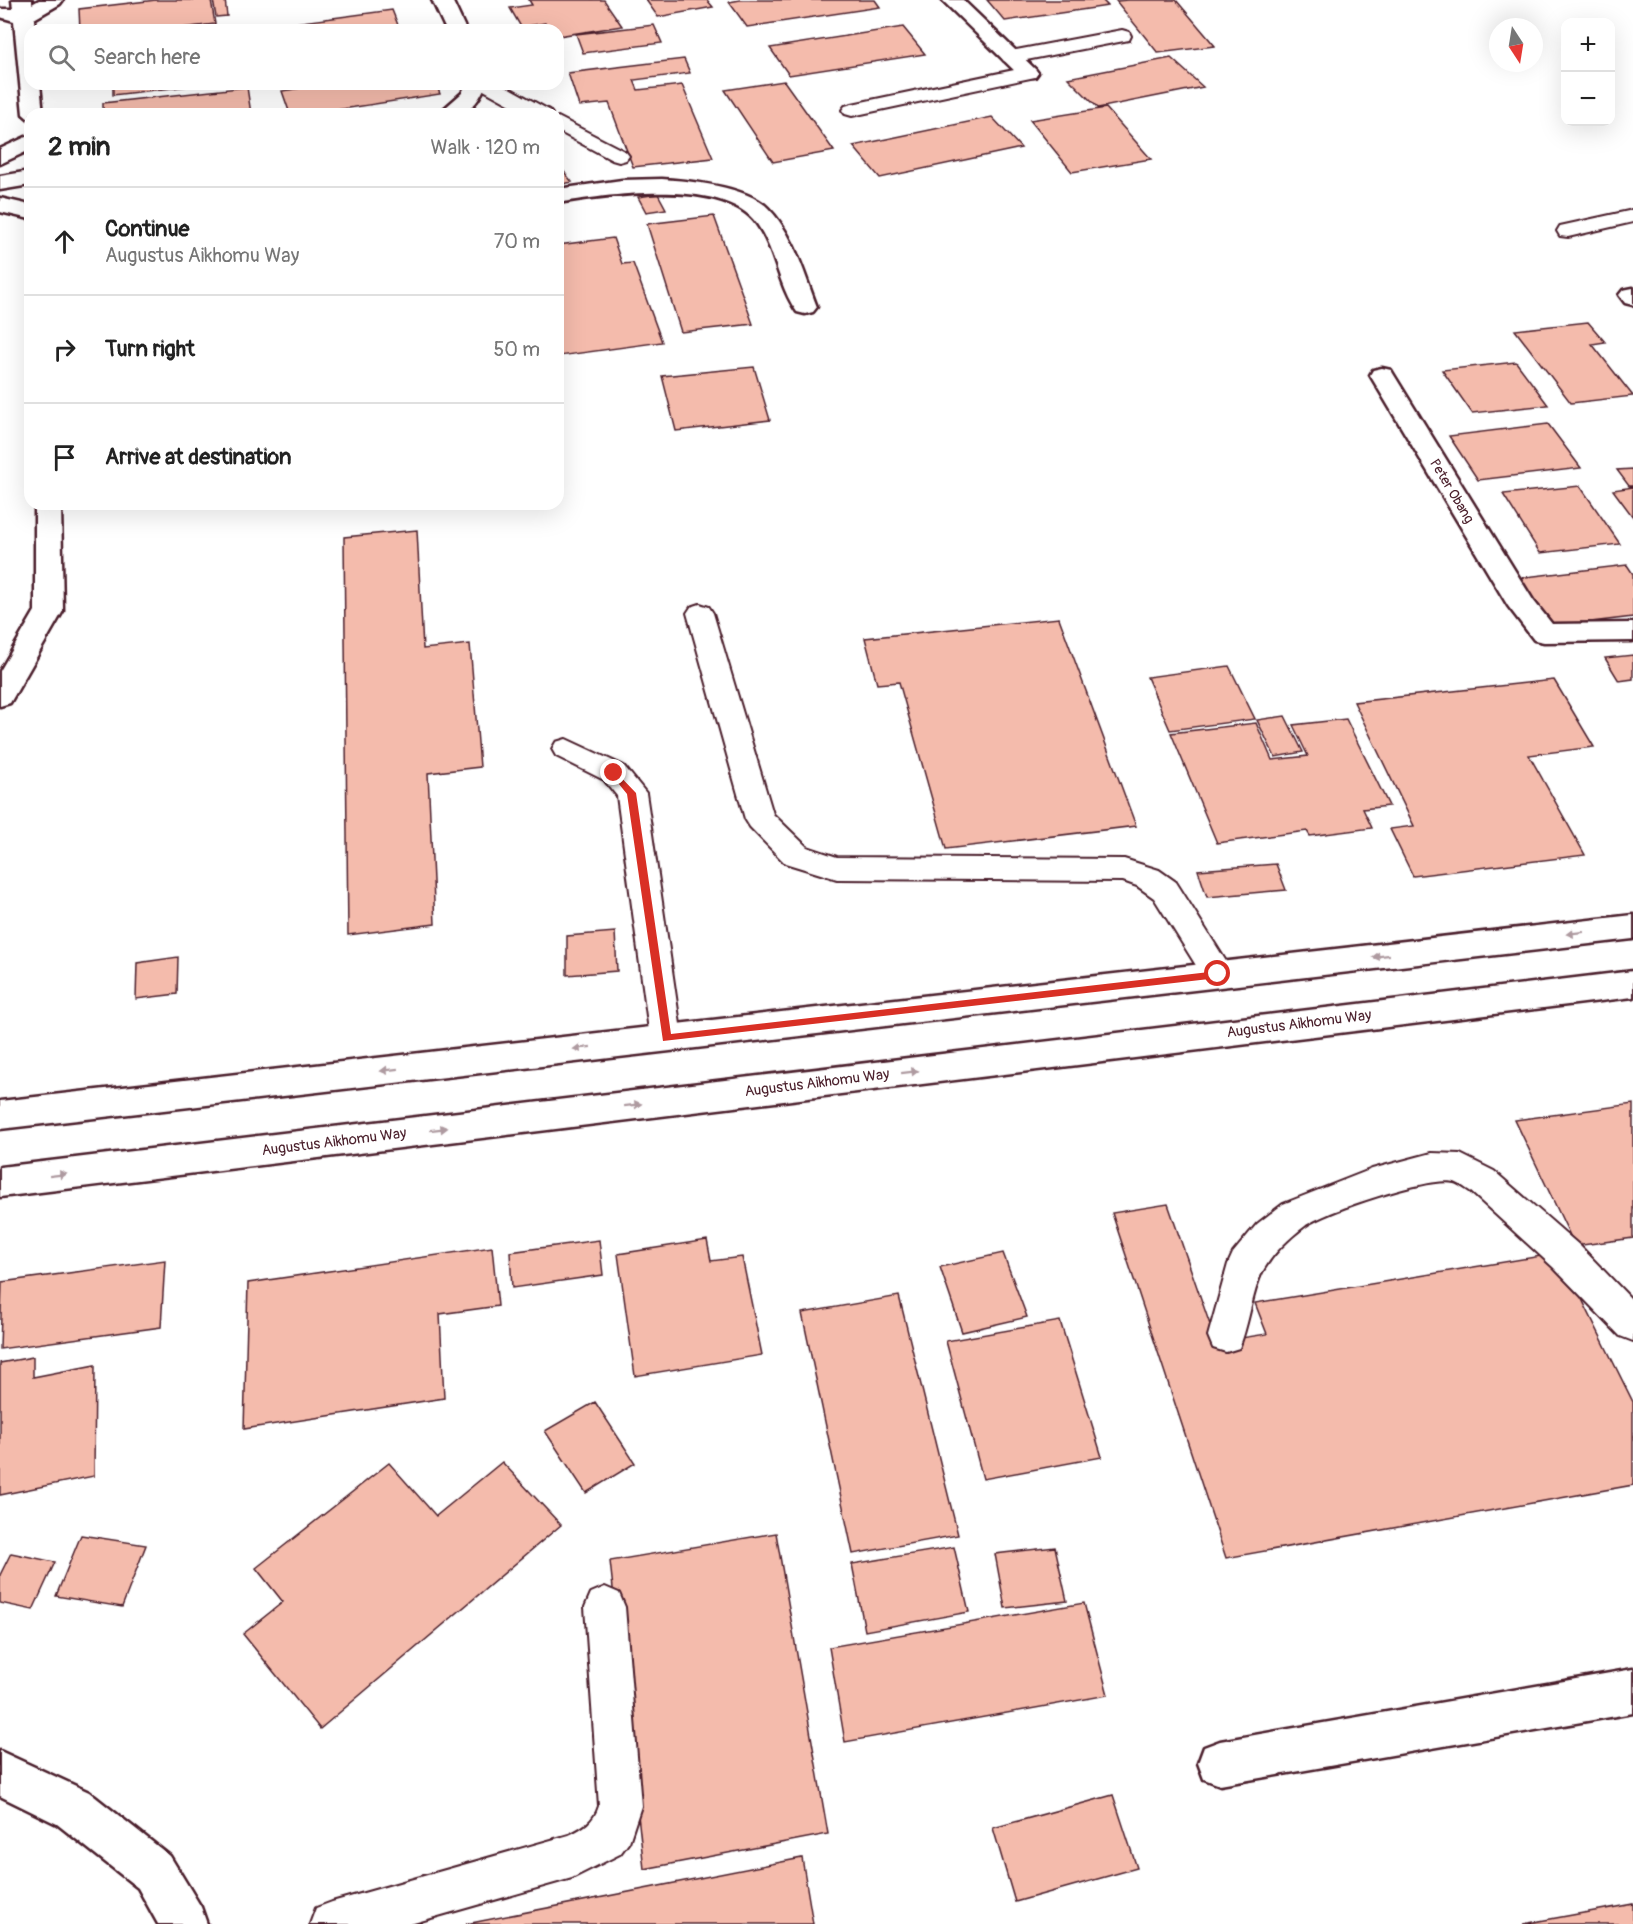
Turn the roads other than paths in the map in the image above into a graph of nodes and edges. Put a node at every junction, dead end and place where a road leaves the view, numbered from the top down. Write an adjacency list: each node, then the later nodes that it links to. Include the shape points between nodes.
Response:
1 (53, 0): 4 (street)
2 (442, 0): 7 (street)
3 (952, 0): 9 (street)
4 (23, 9): 5 (street); 6 (street)
5 (0, 11)
6 (24, 24)
7 (453, 24)
8 (1122, 36): 9 (lane)
9 (1011, 57): 10 (street)
10 (1028, 74): 17 (lane)
11 (31, 90): 14 (street)
12 (474, 90): 15 (street)
13 (499, 90): 16 (lane)
14 (32, 108)
15 (456, 108)
16 (531, 108)
17 (852, 110)
18 (564, 126): 20 (lane)
19 (24, 144): 21 (street)
20 (619, 156)
21 (0, 158)
22 (24, 179): 23 (street)
23 (0, 183)
24 (564, 195): 29 (street, via 651,184 683,186 740,200 761,212 775,234)
25 (0, 205): 26 (street)
26 (24, 211)
27 (1633, 216): 28 (lane)
28 (1568, 231)
29 (805, 307)
30 (1382, 375): 33 (street, Peter Obang, via 1522,606 1544,633)
31 (48, 510): 34 (street, via 49,610)
32 (700, 613): 37 (lane, via 760,819 796,855 837,868 1124,870 1148,878 1165,890)
33 (1633, 632)
34 (0, 696)
35 (566, 749): 39 (lane, via 614,773 631,793)
36 (1633, 927): 37 (street, one-way to 37)
37 (1218, 974): 39 (street)
38 (1632, 984): 41 (street, Augustus Aikhomu Way, one-way to 38)
39 (666, 1038): 40 (street, one-way to 40)
40 (0, 1114)
41 (0, 1182)
42 (1633, 1325): 43 (lane, via 1567,1257 1482,1181 1460,1168 1432,1167 1372,1183 1295,1214 1269,1235 1246,1264)
43 (1226, 1336)
44 (605, 1607): 49 (lane, via 620,1806 616,1826 604,1842 572,1856)
45 (1633, 1691): 46 (street)
46 (1220, 1762)
47 (0, 1773): 48 (street, via 73,1808 154,1872)
48 (184, 1924)
49 (332, 1924)

